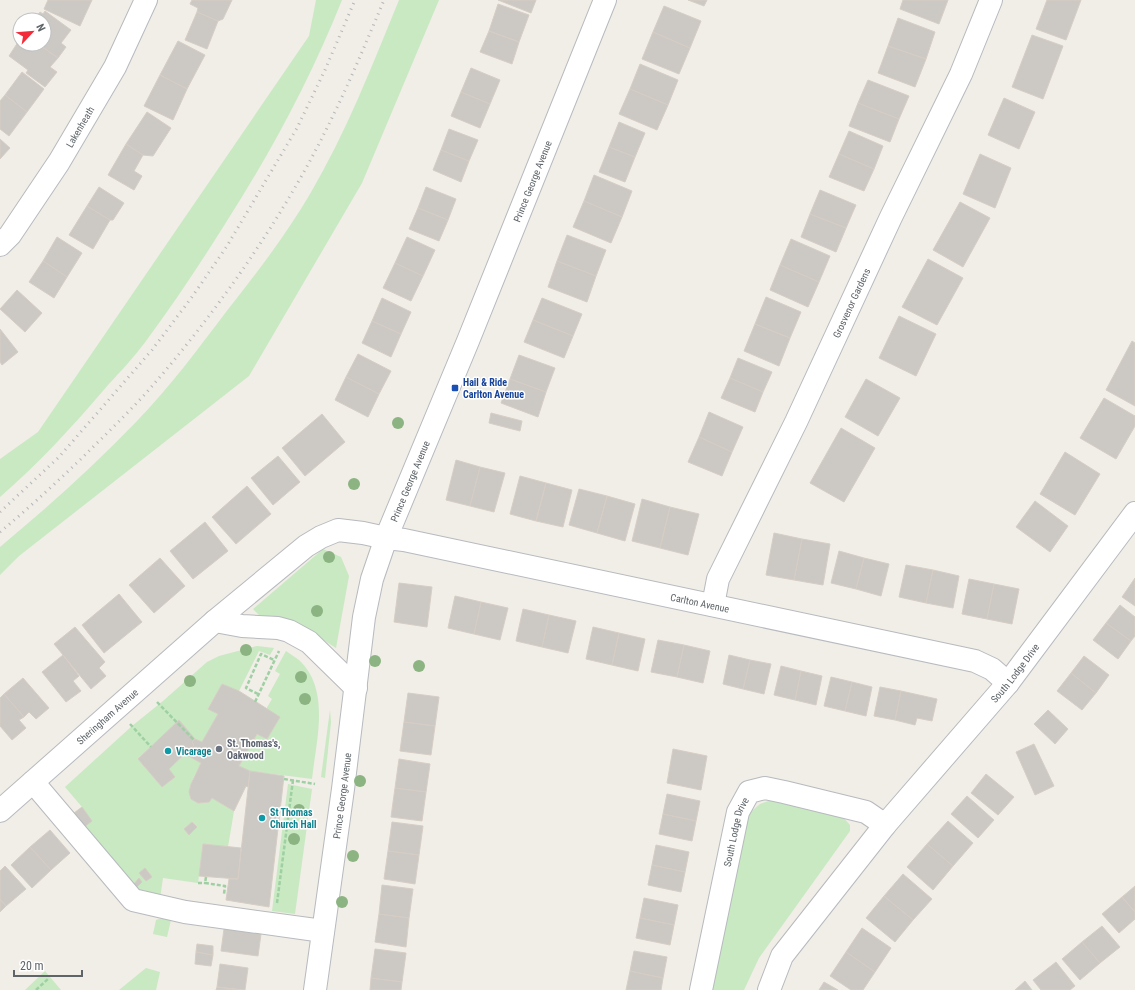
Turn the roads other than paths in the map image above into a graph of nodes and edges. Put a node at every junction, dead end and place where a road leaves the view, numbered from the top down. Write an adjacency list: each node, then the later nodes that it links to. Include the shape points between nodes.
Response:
1 (146, 0): 4 (street, Lakenheath, via 115,67 63,155 10,235)
2 (605, 0): 6 (street, Prince George Avenue)
3 (991, 0): 7 (street, Grosvenor Gardens, via 961,74 796,422 718,579)
4 (0, 245)
5 (1135, 513): 9 (street, South Lodge Drive)
6 (386, 538): 7 (street, Carlton Avenue); 8 (street, Sheringham Avenue, via 338,530 321,537 306,546); 10 (street, Prince George Avenue, via 368,596)
7 (713, 605): 9 (street, Carlton Avenue, via 975,661 992,669)
8 (215, 622): 10 (street, via 289,631 309,642); 11 (street, Sheringham Avenue)
9 (1008, 683): 13 (street, South Lodge Drive)
10 (356, 688): 14 (street, Prince George Avenue)
11 (33, 782): 12 (street, Sheringham Avenue); 14 (street, via 134,900 185,912)
12 (0, 811)
13 (884, 825): 16 (street, South Lodge Drive, via 866,812 765,788 749,792 738,812); 17 (street, South Lodge Drive, via 782,956)
14 (324, 931): 15 (street, Prince George Avenue)
15 (315, 990)
16 (701, 990)
17 (769, 990)

